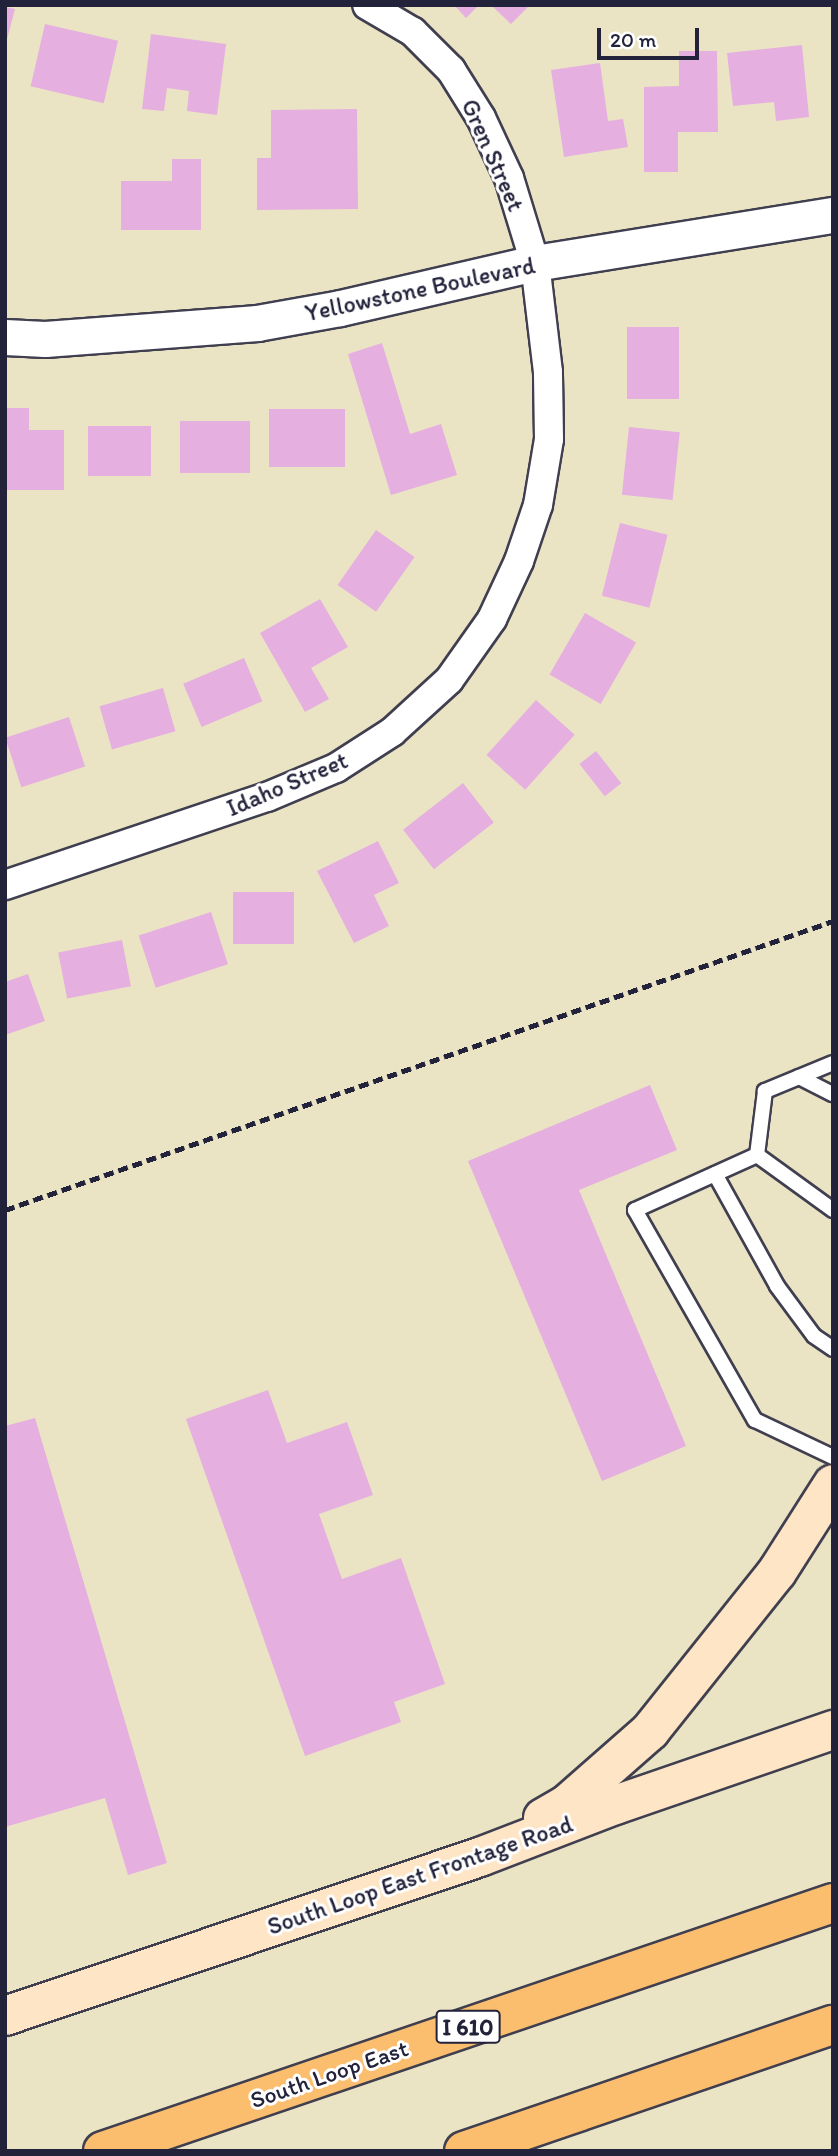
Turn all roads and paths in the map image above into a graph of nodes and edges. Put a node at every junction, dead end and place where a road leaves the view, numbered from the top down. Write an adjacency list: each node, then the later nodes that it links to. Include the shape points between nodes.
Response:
1 (367, 5): 3 (street, Gren Street, via 413,32 451,71 481,118 509,178)
2 (833, 215): 3 (street, Yellowstone Boulevard)
3 (535, 264): 4 (street, Yellowstone Boulevard, via 257,323 45,339); 5 (street, Idaho Street, via 548,372 549,439 538,505 492,619 449,680 392,732 336,768 267,797)
4 (5, 337)
5 (5, 885)
6 (833, 1063): 7 (lane)
7 (799, 1077): 8 (lane); 9 (lane, via 765,1091)
8 (833, 1094)
9 (757, 1155): 10 (lane); 11 (lane)
10 (715, 1174): 12 (lane, via 777,1286 814,1336); 13 (lane, via 635,1210 755,1420)
11 (833, 1210)
12 (833, 1349)
13 (833, 1457)
14 (833, 1484): 16 (main road, via 777,1572 650,1731 567,1804)
15 (833, 1730): 16 (main road, South Loop East Frontage Road)
16 (480, 1857): 18 (main road, South Loop East Frontage Road)
17 (833, 1903): 20 (highway, South Loop East / I 610)
18 (5, 2016)
19 (833, 2025): 21 (highway)
20 (103, 2151)
21 (464, 2151)

